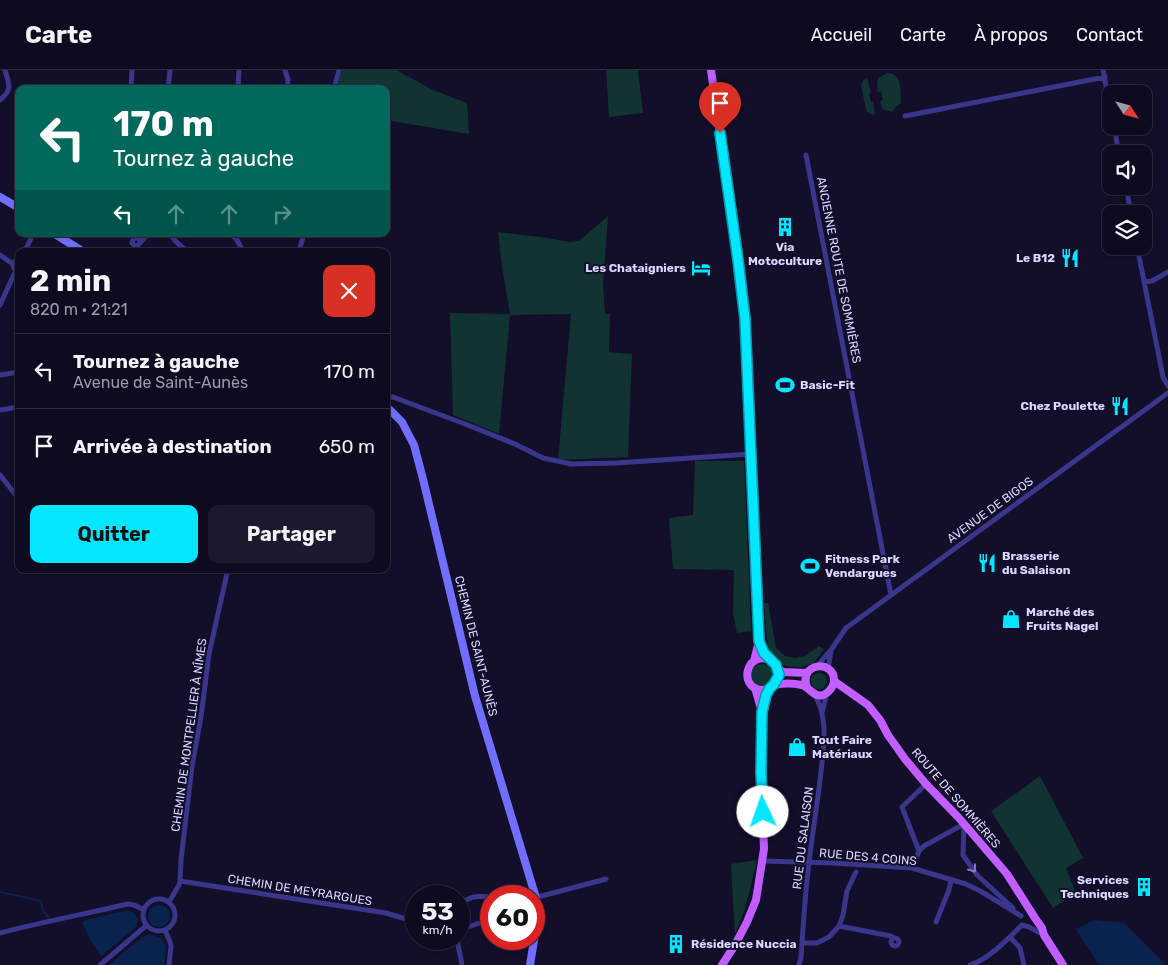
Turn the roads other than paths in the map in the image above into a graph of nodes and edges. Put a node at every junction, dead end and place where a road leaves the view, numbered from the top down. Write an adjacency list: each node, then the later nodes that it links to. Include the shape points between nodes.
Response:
1 (5, 70): 16 (street, via 10,85 8,93)
2 (132, 70): 10 (street)
3 (170, 70): 11 (street)
4 (239, 70): 12 (street)
5 (285, 70): 13 (street)
6 (338, 70): 14 (street)
7 (710, 70): 46 (main road, via 745,319)
8 (1104, 70): 9 (street)
9 (1105, 77): 15 (street); 17 (street)
10 (131, 85)
11 (168, 85)
12 (238, 85)
13 (287, 85)
14 (335, 85)
15 (1106, 85)
16 (0, 100)
17 (905, 116)
18 (806, 155): 50 (street, ANCIENNE ROUTE DE SOMMIÈRES)
19 (0, 197): 20 (street)
20 (15, 205)
21 (60, 237): 26 (street)
22 (145, 237): 25 (street)
23 (172, 237): 27 (street)
24 (234, 237): 28 (street)
25 (140, 242)
26 (77, 248)
27 (183, 248)
28 (242, 248)
29 (0, 255): 32 (street)
30 (1139, 255): 36 (street)
31 (15, 261): 32 (street)
32 (13, 264): 33 (street)
33 (15, 269)
34 (1168, 272): 36 (street)
35 (15, 277): 37 (street)
36 (1144, 282): 40 (street, via 1163,377)
37 (0, 305)
38 (15, 373): 39 (street)
39 (0, 375)
40 (1168, 386)
41 (1168, 393): 50 (street, AVENUE DE BIGOS)
42 (390, 397): 46 (street, via 465,424 543,458 571,464)
43 (15, 408): 44 (street)
44 (0, 410)
45 (390, 410): 78 (street, CHEMIN DE SAINT-AUNÈS, via 402,422 414,445 475,696)
46 (750, 454): 51 (main road)
47 (0, 475): 48 (street)
48 (15, 495)
49 (227, 573): 77 (street, CHEMIN DE MONTPELLIER À NÎMES, via 209,654 180,860)
50 (891, 595): 52 (street, AVENUE DE BIGOS, via 846,628)
51 (759, 641): 53 (main road); 54 (main road)
52 (831, 650): 55 (street, AVENUE DE BIGOS); 56 (street, AVENUE DE BIGOS)
53 (754, 661): 54 (main road, via 763,658); 62 (main road, via 747,670 747,676)
54 (772, 661): 57 (main road)
55 (817, 666): 56 (main road); 58 (main road)
56 (828, 669): 59 (main road)
57 (778, 670): 58 (main road); 60 (main road, via 779,675)
58 (807, 673): 61 (main road)
59 (834, 681): 63 (main road, ROUTE DE SOMMIÈRES); 64 (main road)
60 (772, 686): 61 (main road, via 782,683); 62 (main road, via 760,690); 66 (main road)
61 (807, 687): 65 (main road)
62 (755, 688): 66 (main road)
63 (847, 690): 64 (main road); 68 (main road, ROUTE DE SOMMIÈRES, via 868,705)
64 (829, 691): 65 (main road, via 818,695); 67 (street, RUE DU SALAISON)
65 (813, 693): 67 (street, RUE DU SALAISON)
66 (762, 712): 71 (main road)
67 (822, 714): 72 (street, RUE DU SALAISON, via 824,738)
68 (926, 784): 69 (main road, ROUTE DE SOMMIÈRES); 70 (street, via 902,807)
69 (964, 824): 70 (street); 82 (main road, ROUTE DE SOMMIÈRES, via 1007,874); 83 (street, one-way to 83, via 963,855 977,875)
70 (919, 851): 73 (street)
71 (763, 861): 72 (street, RUE DES 4 COINS); 103 (main road, via 756,900)
72 (809, 862): 73 (street, RUE DES 4 COINS); 96 (street, RUE DU SALAISON)
73 (912, 868): 76 (street, RUE DES 4 COINS)
74 (856, 872): 89 (street, via 847,891)
75 (606, 879): 79 (street)
76 (951, 880): 83 (street, RUE DES 4 COINS, via 982,892); 86 (street)
77 (180, 882): 80 (street, CHEMIN DE MONTPELLIER À NÎMES); 85 (street, CHEMIN DE MEYRARGUES, via 386,913)
78 (531, 885)
79 (545, 895)
80 (169, 902): 81 (street, via 154,900); 91 (street, via 175,916 171,926)
81 (144, 910): 87 (street); 93 (street, via 128,904)
82 (1030, 910): 83 (street); 84 (main road, ROUTE DE SOMMIÈRES)
83 (1021, 916): 88 (street)
84 (1036, 918): 90 (street); 92 (main road, ROUTE DE SOMMIÈRES)
85 (405, 919)
86 (936, 922)
87 (147, 925): 91 (street, via 154,930); 99 (street)
88 (1022, 925): 90 (street); 94 (street)
89 (839, 926): 95 (street); 96 (street, via 817,944)
90 (1029, 927): 92 (street)
91 (165, 930): 100 (street, via 171,946)
92 (1043, 931): 107 (main road); 108 (main road, via 1047,932)
93 (0, 933)
94 (1010, 936): 105 (street); 106 (street, via 1020,948)
95 (894, 938)
96 (802, 943): 104 (street, RUE DU SALAISON)
97 (459, 950): 101 (street)
98 (532, 950): 102 (street, CHEMIN DE SAINT-AUNÈS)
99 (100, 965)
100 (169, 965)
101 (462, 965)
102 (530, 965)
103 (722, 965)
104 (799, 965)
105 (970, 965)
106 (1024, 965)
107 (1063, 965)
108 (1069, 965)

